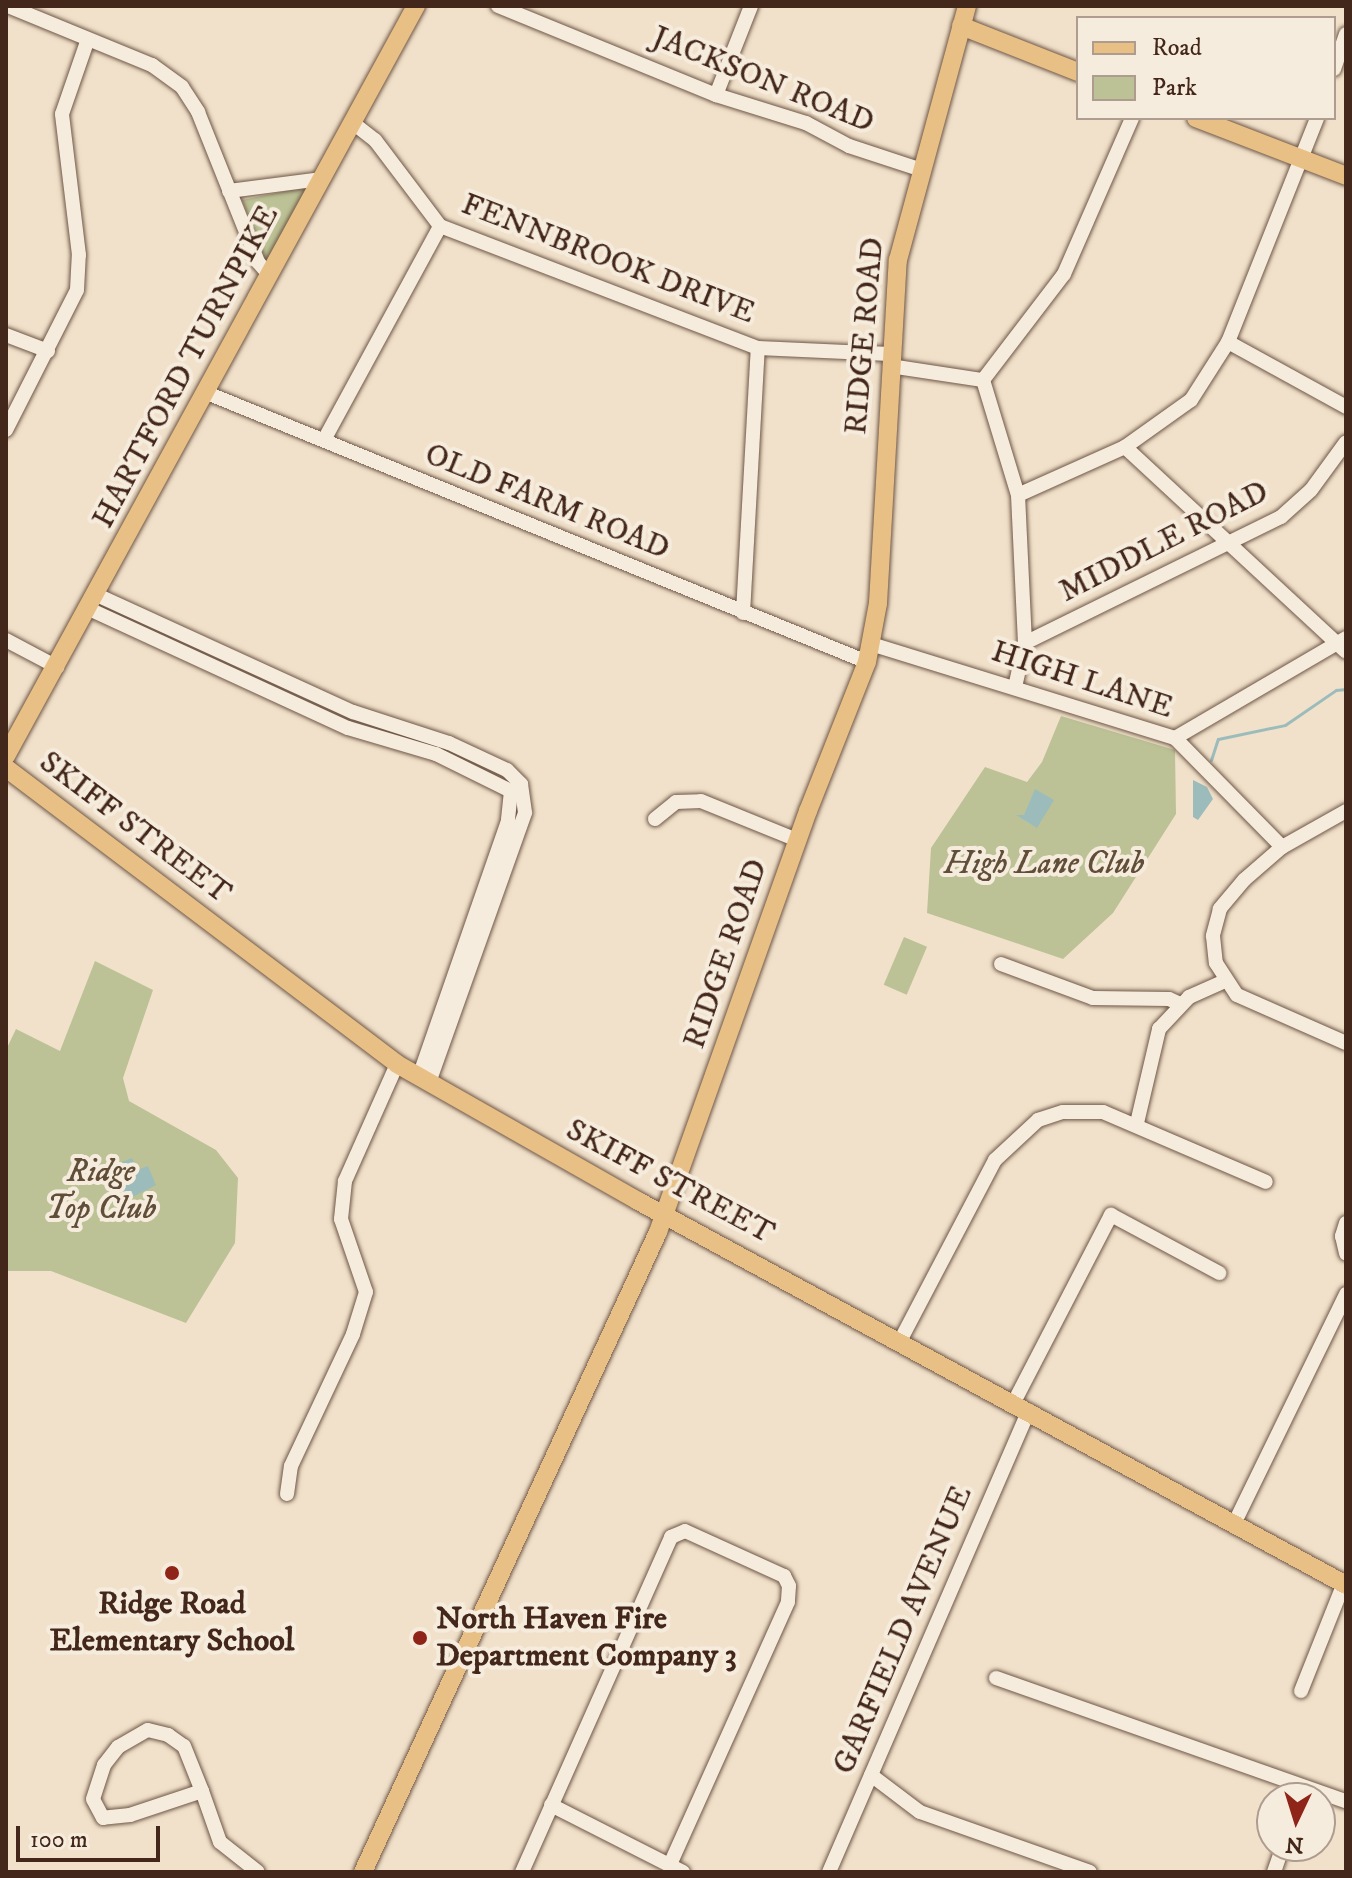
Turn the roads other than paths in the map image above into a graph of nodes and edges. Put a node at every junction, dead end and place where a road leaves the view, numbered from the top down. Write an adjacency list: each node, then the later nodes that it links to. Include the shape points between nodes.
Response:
1 (8, 6): 7 (street)
2 (416, 6): 14 (main road, HARTFORD TURNPIKE)
3 (498, 6): 10 (street, JACKSON ROAD)
4 (751, 6): 10 (street)
5 (963, 12): 9 (main road); 16 (main road, RIDGE ROAD)
6 (1346, 34): 8 (street)
7 (88, 39): 19 (street, via 152,65 182,87 198,112); 25 (street, via 62,114 79,271 71,309)
8 (1336, 63)
9 (1076, 71)
10 (716, 95): 16 (street, JACKSON ROAD, via 806,123 849,146)
11 (1131, 120): 27 (street, via 1064,274)
12 (1201, 120): 15 (main road)
13 (1316, 120): 15 (street)
14 (353, 123): 18 (main road, HARTFORD TURNPIKE); 20 (street, FENNBROOK DRIVE, via 375,140)
15 (1303, 160): 17 (main road); 23 (street)
16 (919, 169): 26 (main road, RIDGE ROAD, via 898,260)
17 (1346, 176)
18 (322, 179): 19 (street); 21 (main road, HARTFORD TURNPIKE)
19 (229, 191): 21 (street, via 258,262)
20 (440, 226): 24 (street, FENNBROOK DRIVE); 31 (street)
21 (270, 276): 28 (main road, HARTFORD TURNPIKE)
22 (6, 335): 25 (street)
23 (1228, 342): 29 (street); 33 (street, via 1191,400)
24 (758, 348): 26 (street, FENNBROOK DRIVE); 37 (street)
25 (48, 351): 30 (street)
26 (890, 360): 27 (street, FENNBROOK DRIVE); 41 (main road, RIDGE ROAD)
27 (983, 380): 34 (street)
28 (207, 393): 31 (street, OLD FARM ROAD); 36 (main road, HARTFORD TURNPIKE)
29 (1346, 407)
30 (6, 430)
31 (324, 440): 37 (street, OLD FARM ROAD)
32 (1346, 442): 35 (street, MIDDLE ROAD, via 1311,490 1281,517)
33 (1125, 447): 34 (street); 35 (street)
34 (1018, 495): 39 (street)
35 (1229, 547): 39 (street, MIDDLE ROAD); 40 (street)
36 (93, 602): 42 (main road, HARTFORD TURNPIKE); 44 (street); 45 (street)
37 (743, 613): 41 (street, OLD FARM ROAD)
38 (6, 640): 42 (street)
39 (1025, 643): 43 (street)
40 (1343, 645): 48 (street)
41 (869, 653): 43 (street, HIGH LANE); 54 (main road, RIDGE ROAD)
42 (57, 667): 49 (main road, HARTFORD TURNPIKE)
43 (1015, 687): 48 (street, HIGH LANE)
44 (315, 694): 45 (street); 46 (street)
45 (308, 711): 47 (street)
46 (368, 718): 47 (street); 51 (street, via 449,743 507,770)
47 (361, 734): 51 (street, via 436,754)
48 (1175, 738): 55 (street, HIGH LANE)
49 (6, 756)
50 (6, 768): 60 (main road, SKIFF STREET)
51 (516, 788): 61 (street, via 525,813)
52 (1346, 811): 55 (street)
53 (655, 819): 54 (street, via 676,802 701,801)
54 (797, 840): 64 (main road, RIDGE ROAD)
55 (1282, 847): 57 (street, via 1220,909 1213,950)
56 (1001, 964): 58 (street, via 1093,998 1169,999)
57 (1225, 981): 58 (street); 59 (street, via 1248,1004)
58 (1180, 1004): 62 (street, via 1152,1045)
59 (1346, 1043)
60 (397, 1064): 61 (main road, SKIFF STREET); 71 (street, via 345,1181 341,1219 366,1292 353,1334 291,1466)
61 (424, 1080): 64 (main road, SKIFF STREET)
62 (1137, 1123): 63 (street); 69 (street, via 1081,1111 1027,1126 995,1160)
63 (1266, 1182)
64 (665, 1215): 69 (main road, SKIFF STREET); 82 (main road, RIDGE ROAD)
65 (1346, 1223): 66 (street)
66 (1346, 1254)
67 (1219, 1273): 70 (street, GARFIELD AVENUE, via 1111,1215)
68 (1346, 1294): 72 (street)
69 (901, 1339): 70 (main road, SKIFF STREET)
70 (1021, 1406): 72 (main road, SKIFF STREET); 76 (street, GARFIELD AVENUE)
71 (287, 1494)
72 (1234, 1524): 73 (main road, SKIFF STREET)
73 (1345, 1584): 75 (street)
74 (996, 1678): 77 (street)
75 (1301, 1691)
76 (871, 1775): 84 (street, GARFIELD AVENUE); 85 (street, via 920,1812)
77 (1275, 1782)
78 (202, 1791): 78 (street, via 114,1819 99,1815 93,1799 112,1752 148,1730 184,1746); 81 (street, via 220,1842)
79 (551, 1805): 80 (street); 80 (street, via 675,1531 784,1576 788,1602); 83 (street)
80 (677, 1869)
81 (258, 1872)
82 (363, 1872)
83 (522, 1872)
84 (829, 1872)
85 (1090, 1872)

